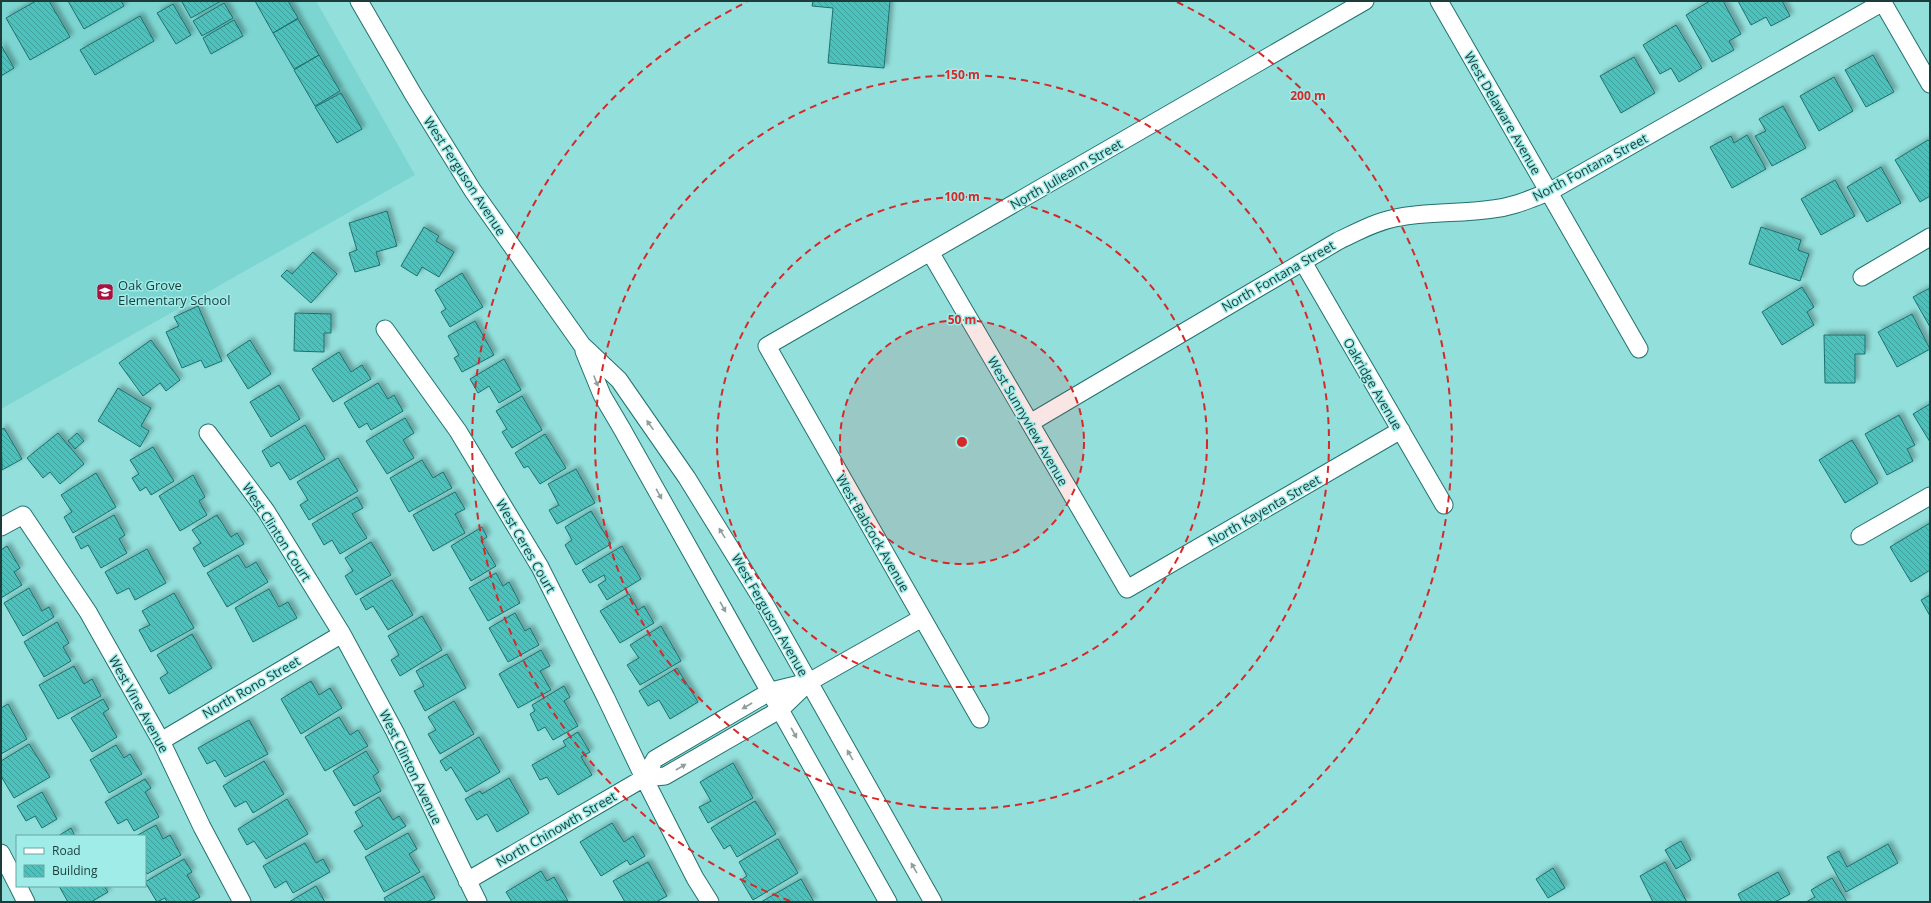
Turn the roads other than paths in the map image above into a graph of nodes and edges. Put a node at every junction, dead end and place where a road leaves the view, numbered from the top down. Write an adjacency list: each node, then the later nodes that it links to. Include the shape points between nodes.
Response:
1 (359, 1): 12 (street, West Ferguson Avenue, via 469,185)
2 (1365, 1): 8 (street, North Julieann Street)
3 (1439, 1): 6 (street, West Delaware Avenue)
4 (1883, 2): 5 (street); 6 (street, North Fontana Street)
5 (1930, 84)
6 (1548, 192): 9 (street, North Fontana Street, via 1520,204 1494,209 1394,218 1367,227); 14 (street, West Delaware Avenue)
7 (1930, 237): 10 (street)
8 (930, 252): 13 (street, North Julieann Street); 15 (street, West Sunnyview Avenue)
9 (1303, 262): 15 (street, North Fontana Street); 16 (street, Oakridge Avenue)
10 (1862, 277)
11 (385, 329): 30 (street, West Ceres Court, via 458,430 540,567)
12 (582, 345): 25 (street, West Ferguson Avenue, one-way to 12, via 730,547 666,447 619,380); 26 (street, West Ferguson Avenue, one-way to 26, via 602,395)
13 (767, 346): 23 (street, West Babcock Avenue)
14 (1639, 349)
15 (1030, 423): 22 (street, West Sunnyview Avenue)
16 (1400, 430): 19 (street, Oakridge Avenue); 22 (street, North Kayenta Street)
17 (208, 433): 24 (street, West Clinton Court, via 266,511)
18 (1930, 496): 21 (street)
19 (1444, 505)
20 (1, 527): 29 (street, West Vine Avenue, via 23,515 88,612)
21 (1860, 536)
22 (1127, 590)
23 (922, 618): 25 (street, North Chinowth Street); 28 (street, West Babcock Avenue)
24 (342, 634): 29 (street, North Rono Street); 32 (street, West Clinton Avenue, via 395,732)
25 (808, 682): 26 (street, North Chinowth Street); 27 (street, North Chinowth Street); 40 (street, West Ferguson Avenue, one-way to 25)
26 (771, 691): 27 (street, West Ferguson Avenue); 30 (street, North Chinowth Street, one-way to 30, via 655,760)
27 (781, 709): 30 (street, North Chinowth Street, one-way to 27, via 665,776); 39 (street, West Ferguson Avenue, one-way to 39)
28 (980, 719)
29 (161, 741): 36 (street, West Vine Avenue)
30 (644, 778): 32 (street, North Chinowth Street); 38 (street, West Ceres Court)
31 (1, 853): 33 (street)
32 (467, 881): 37 (street, West Clinton Avenue)
33 (16, 883)
34 (18, 887): 35 (street)
35 (26, 902)
36 (242, 902)
37 (478, 902)
38 (710, 902)
39 (888, 902)
40 (933, 902)

